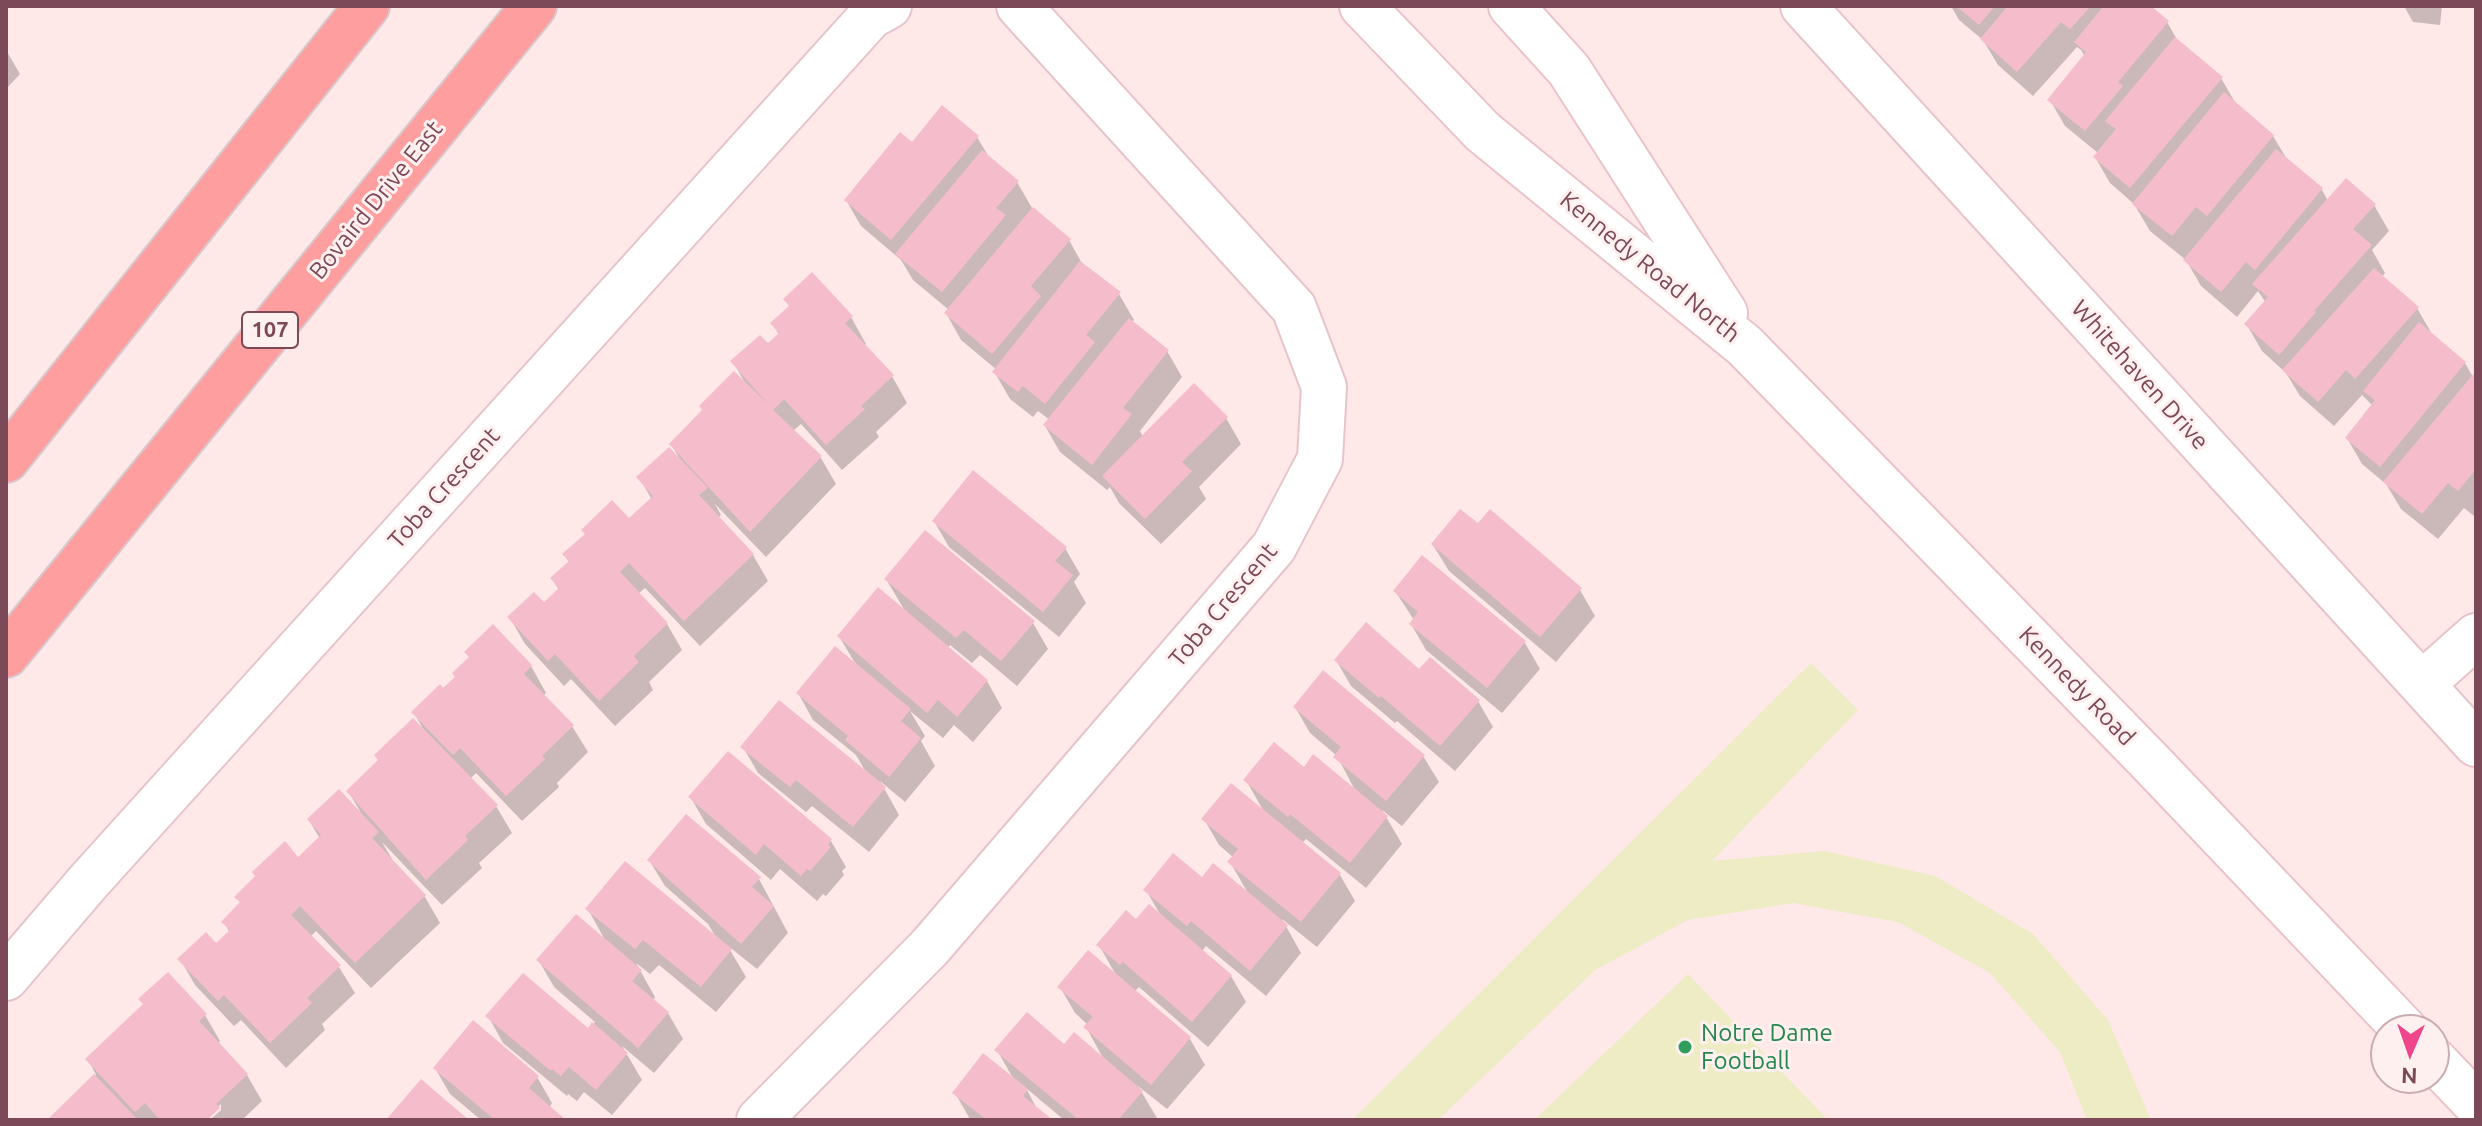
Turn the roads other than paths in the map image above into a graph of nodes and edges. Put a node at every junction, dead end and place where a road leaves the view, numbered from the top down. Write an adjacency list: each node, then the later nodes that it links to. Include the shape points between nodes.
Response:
1 (367, 6): 9 (main road)
2 (534, 6): 11 (main road, Bovaird Drive East / 107)
3 (889, 6): 14 (street, Toba Crescent, via 860,28)
4 (1019, 6): 18 (street, Toba Crescent, via 1294,308 1324,387 1320,459 1274,547 930,947)
5 (1362, 6): 8 (street, Kennedy Road North, via 1483,132)
6 (1511, 6): 8 (street, Kennedy Road North, via 1569,70)
7 (1803, 6): 12 (street, Whitehaven Drive)
8 (1745, 346): 15 (street, Kennedy Road)
9 (6, 460)
10 (2476, 636): 12 (street)
11 (6, 655)
12 (2422, 684): 13 (street, Whitehaven Drive)
13 (2476, 744)
14 (6, 978)
15 (2390, 1014)
16 (2450, 1077): 17 (street)
17 (2476, 1104)
18 (759, 1120)

